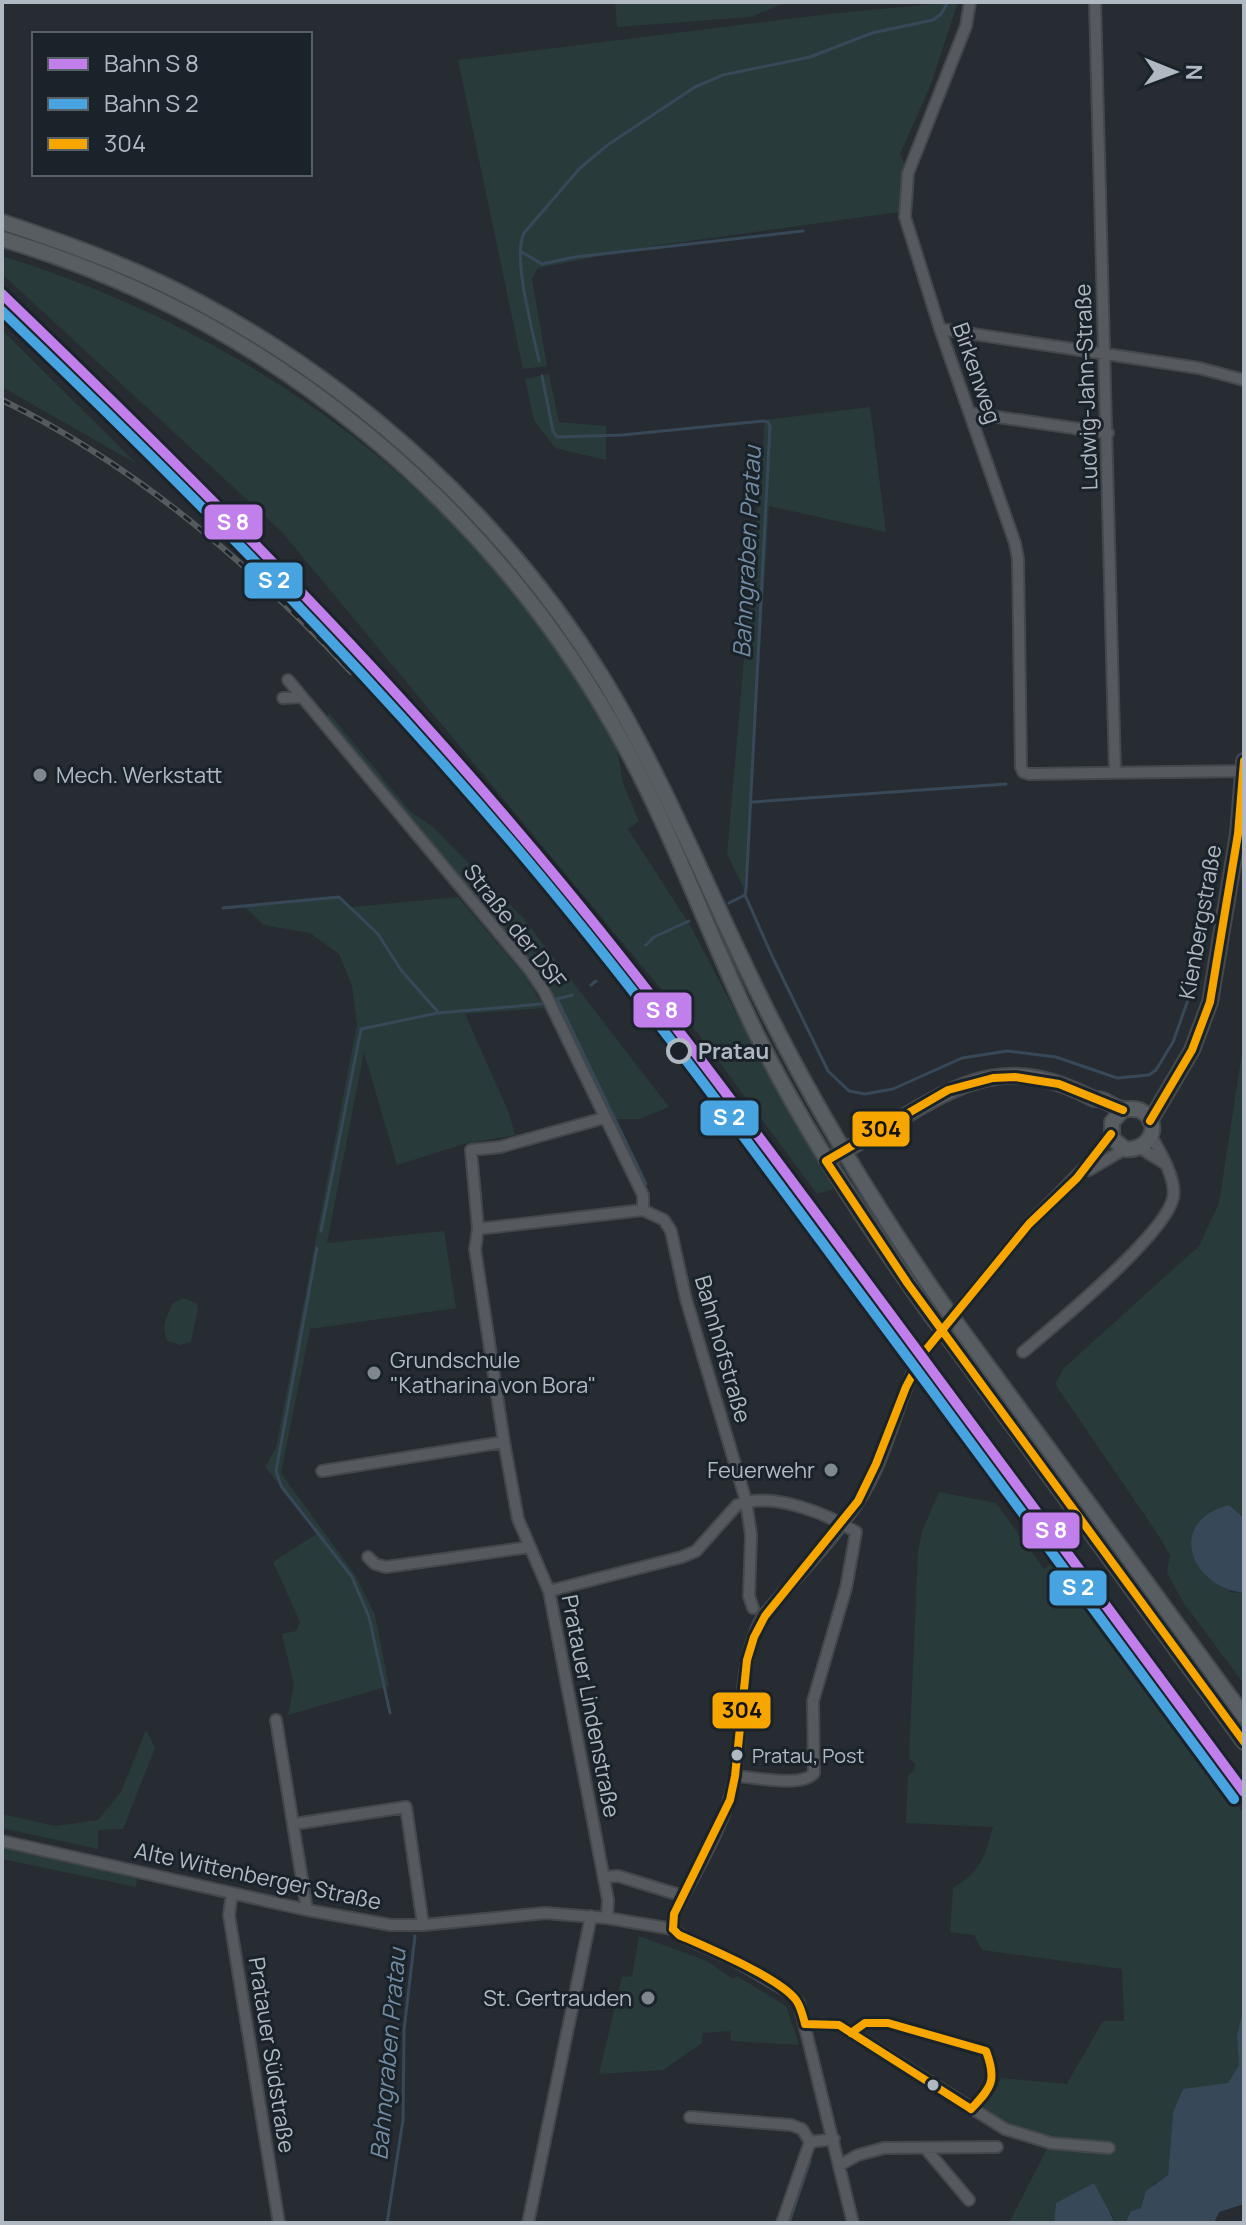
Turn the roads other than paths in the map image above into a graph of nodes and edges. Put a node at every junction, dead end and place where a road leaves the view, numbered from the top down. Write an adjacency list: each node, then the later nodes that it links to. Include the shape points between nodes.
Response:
1 (970, 2): 5 (street, Birkenweg, via 906,190 905,217)
2 (1095, 2): 6 (street, Ludwig-Jahn-Straße)
3 (2, 222): 22 (main road, via 135,271 255,334 382,426 488,528 559,615 623,713 777,1032)
4 (2, 239): 23 (main road, via 129,286 269,362 388,451 496,559 565,649 628,753 758,1036)
5 (940, 329): 6 (street); 8 (street, Birkenweg)
6 (1106, 356): 7 (street, via 1199,368); 9 (street, Ludwig-Jahn-Straße)
7 (1244, 380)
8 (970, 413): 9 (street); 15 (street, Birkenweg, via 1018,559 1023,772)
9 (1108, 433): 15 (street, Ludwig-Jahn-Straße)
10 (288, 680): 11 (street, Straße der DSF)
11 (302, 697): 12 (street); 18 (street, Straße der DSF, via 529,969)
12 (283, 698)
13 (1244, 761): 14 (main road, Kienbergstraße)
14 (1243, 771): 15 (street); 19 (main road, Kienbergstraße, via 1212,993 1196,1041)
15 (1115, 772)
16 (1094, 1099): 17 (main road); 20 (main road); 22 (main road, via 1039,1078 979,1080 946,1091)
17 (1123, 1110): 19 (main road); 20 (main road, Kienbergstraße)
18 (604, 1118): 26 (street, Straße der DSF, via 643,1195); 27 (street, Pratauer Lindenstraße, via 471,1150)
19 (1147, 1122): 21 (main road, Kienbergstraße); 24 (street)
20 (1111, 1128): 21 (main road, via 1116,1143); 25 (street, Kienbergstraße)
21 (1132, 1148): 24 (street); 25 (street, Kienbergstraße)
22 (843, 1151): 23 (main road); 28 (main road)
23 (826, 1161): 29 (main road, bridge, via 933,1318)
24 (1164, 1163): 31 (street, via 1174,1192 1158,1226)
25 (1077, 1178): 28 (street, Kienbergstraße)
26 (643, 1210): 27 (street); 35 (street, Bahnhofstraße, via 664,1220 671,1231)
27 (478, 1229): 33 (street, Pratauer Lindenstraße, via 475,1249)
28 (952, 1307): 41 (main road, bridge, via 957,1324)
29 (941, 1338): 30 (street); 43 (main road)
30 (925, 1351)
31 (1023, 1352)
32 (914, 1369): 36 (street, via 874,1473)
33 (504, 1442): 34 (street); 37 (street, Pratauer Lindenstraße, via 518,1519)
34 (322, 1471)
35 (746, 1501): 36 (street, via 816,1511); 39 (street, via 696,1551); 40 (street, Bahnhofstraße)
36 (842, 1523): 44 (street, via 762,1617 750,1641); 44 (street, via 856,1532 855,1542 813,1701 814,1773 796,1781)
37 (530, 1547): 38 (street, via 386,1567); 39 (street, Pratauer Lindenstraße)
38 (368, 1557)
39 (549, 1591): 47 (street, Pratauer Lindenstraße)
40 (753, 1608)
41 (1244, 1716)
42 (276, 1720): 45 (street)
43 (1240, 1736)
44 (735, 1776): 49 (street, via 724,1813)
45 (294, 1824): 50 (street); 53 (street, via 406,1807)
46 (2, 1841): 48 (street, Alte Wittenberger Straße)
47 (604, 1877): 49 (street, via 618,1876); 52 (street, Pratauer Lindenstraße)
48 (232, 1893): 50 (street, Alte Wittenberger Straße); 64 (street, Pratauer Südstraße, via 229,1915)
49 (683, 1896): 54 (street)
50 (307, 1910): 53 (street, Alte Wittenberger Straße, via 391,1925)
51 (591, 1916): 52 (street, Alte Wittenberger Straße); 53 (street, Alte Wittenberger Straße, via 545,1913); 65 (street)
52 (607, 1918): 54 (street, Alte Wittenberger Straße)
53 (423, 1925)
54 (673, 1929): 55 (street, Alte Wittenberger Straße, via 790,1993)
55 (805, 2024): 57 (street, Alte Wittenberger Straße); 60 (street, via 839,2025 1005,2129 1051,2143)
56 (690, 2117): 58 (street, via 791,2125 802,2129)
57 (834, 2139): 58 (street); 62 (street, Alte Wittenberger Straße)
58 (810, 2142): 66 (street)
59 (997, 2147): 61 (street)
60 (1109, 2148)
61 (926, 2149): 62 (street, via 873,2150); 63 (street)
62 (840, 2165): 67 (street, Alte Wittenberger Straße)
63 (969, 2200)
64 (279, 2223)
65 (528, 2223)
66 (782, 2223)
67 (853, 2223)

